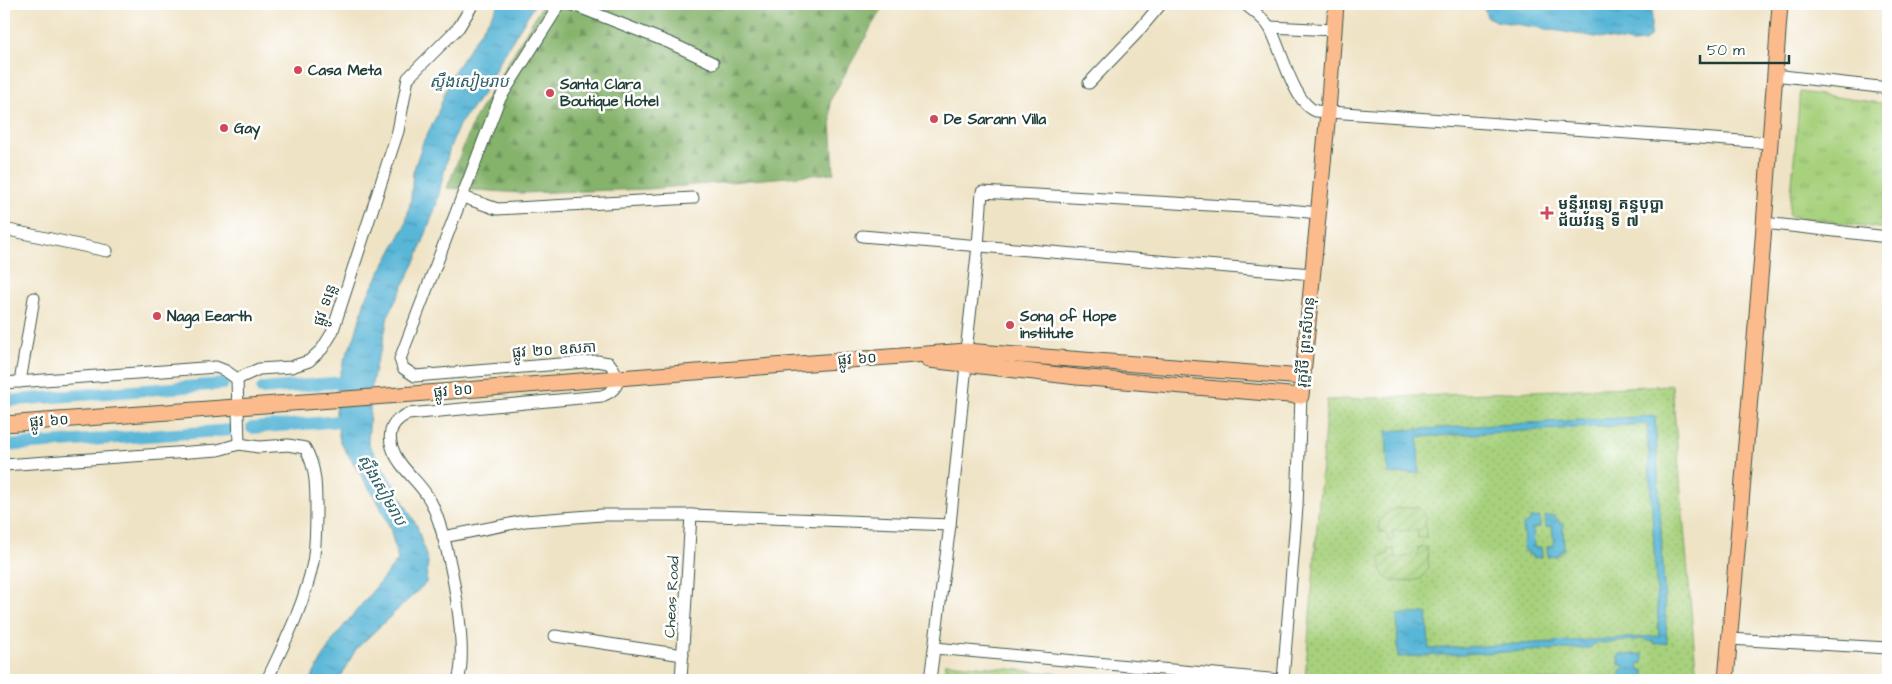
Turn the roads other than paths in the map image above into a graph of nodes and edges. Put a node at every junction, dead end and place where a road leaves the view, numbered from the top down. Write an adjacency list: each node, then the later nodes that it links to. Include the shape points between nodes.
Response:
1 (474, 4): 30 (street, ផ្លូវ ទន្លេ, via 459,27 408,78 398,131 332,333 322,349 308,361 291,367 259,369)
2 (560, 4): 16 (street, ផ្លូវ ២០ ឧសភា, via 499,100)
3 (571, 4): 10 (street)
4 (1161, 4): 12 (street)
5 (1245, 4): 8 (street)
6 (1336, 4): 9 (main road, រុក្ខវិថី ព្រះសីហនុ)
7 (1780, 4): 11 (main road)
8 (1270, 26): 9 (street); 14 (street, via 1307,108)
9 (1334, 30): 14 (main road, រុក្ខវិថី ព្រះសីហនុ)
10 (713, 63)
11 (1774, 75): 13 (street); 15 (main road)
12 (1089, 83)
13 (1888, 88)
14 (1328, 112): 15 (street); 18 (main road, រុក្ខវិថី ព្រះសីហនុ)
15 (1770, 144): 19 (main road)
16 (463, 197): 17 (street, via 497,209); 29 (street, ផ្លូវ ២០ ឧសភា, via 402,350 402,368 415,376 597,361 609,362)
17 (693, 198)
18 (1318, 213): 23 (street, via 982,192); 25 (main road, រុក្ខវិថី ព្រះសីហនុ)
19 (1764, 223): 22 (street); 42 (main road)
20 (4, 229): 24 (street)
21 (862, 236): 23 (street)
22 (1888, 237)
23 (978, 246): 25 (street); 27 (street)
24 (107, 251)
25 (1312, 274): 28 (main road, រុក្ខវិថី ព្រះសីហនុ)
26 (34, 298): 31 (street)
27 (966, 358): 28 (main road, ផ្លូវ ៦០); 29 (main road, ផ្លូវ ៦០, via 902,357); 33 (main road, ផ្លូវ ៦០, via 1077,377); 39 (street)
28 (1303, 377): 33 (main road, រុក្ខវិថី ព្រះសីហនុ)
29 (617, 378): 34 (main road, ផ្លូវ ៦០); 40 (street, via 615,390 602,396 408,414 398,418 393,426 392,446 428,497)
30 (238, 379): 31 (street, via 216,367); 34 (street)
31 (20, 382): 32 (street)
32 (4, 383)
33 (1301, 396): 50 (street, រុក្ខវិថី ព្រះសីហនុ, via 1297,507)
34 (238, 407): 35 (main road, ផ្លូវ ៦០); 36 (street)
35 (4, 424)
36 (239, 444): 37 (street, via 218,450); 46 (street, via 305,448 315,479 316,534 311,570 290,631)
37 (4, 465)
38 (692, 515): 39 (street); 40 (street, via 563,517); 45 (street, Cheas Road)
39 (950, 525): 43 (street)
40 (443, 537): 47 (street, via 460,622 462,661)
41 (555, 636): 45 (street)
42 (1730, 639): 44 (street); 51 (main road)
43 (935, 648): 49 (street); 50 (street)
44 (1888, 648)
45 (684, 655): 48 (street, Cheas Road)
46 (267, 680)
47 (458, 680)
48 (681, 680)
49 (930, 680)
50 (1282, 680)
51 (1726, 680)

